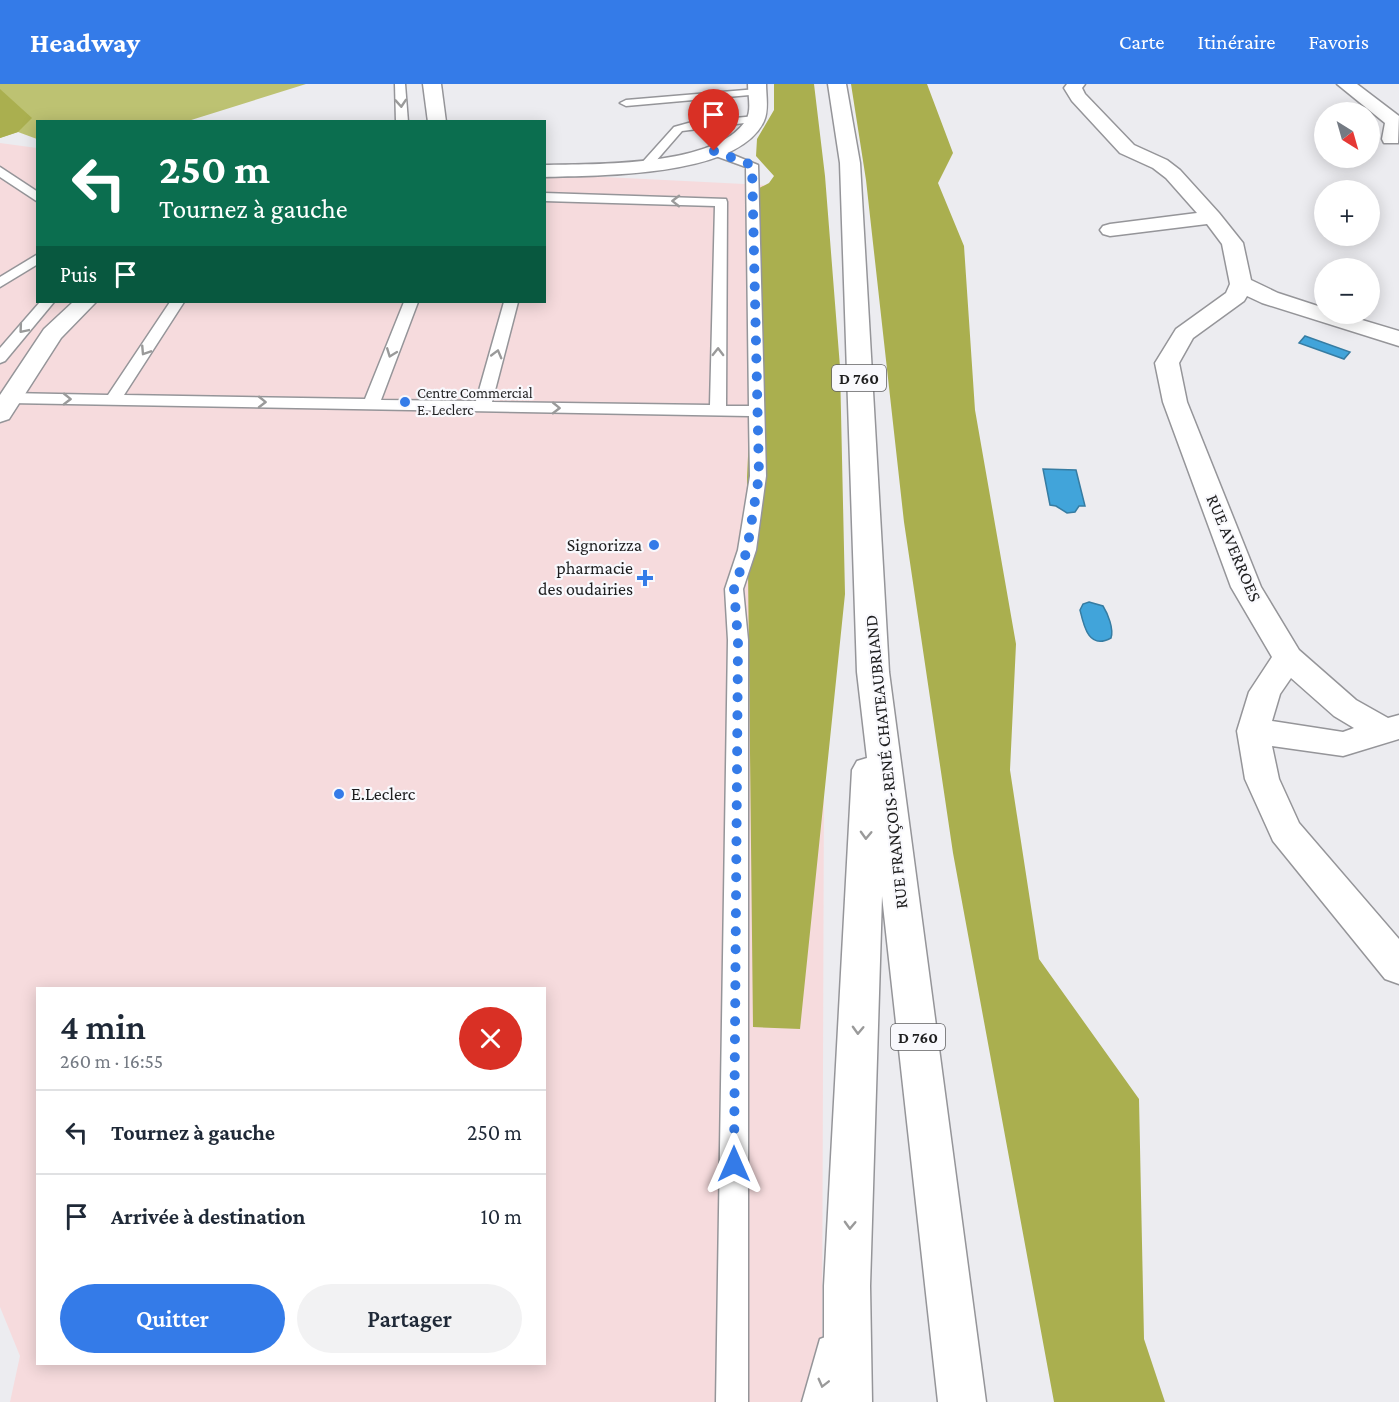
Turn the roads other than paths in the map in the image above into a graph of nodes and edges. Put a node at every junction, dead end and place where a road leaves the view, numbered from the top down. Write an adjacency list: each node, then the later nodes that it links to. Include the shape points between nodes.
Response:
1 (400, 84): 9 (lane, one-way to 9)
2 (432, 84): 10 (street)
3 (837, 84): 37 (street, RUE FRANÇOIS-RENÉ CHATEAUBRIAND / D 760, via 850,163)
4 (1076, 84): 18 (street, via 1073,88 1078,97 1127,149 1173,174)
5 (1346, 84): 11 (street, via 1394,121)
6 (757, 88): 7 (lane); 8 (street)
7 (626, 103)
8 (756, 119): 12 (street, via 745,133); 13 (lane, via 678,129)
9 (402, 120)
10 (437, 120)
11 (1391, 139)
12 (714, 151): 13 (street, via 667,165); 35 (lane, via 752,165)
13 (645, 166): 15 (street)
14 (0, 171): 16 (lane)
15 (546, 171)
16 (36, 197)
17 (546, 197): 34 (lane, one-way to 17, via 721,202)
18 (1212, 217): 19 (street); 22 (street, via 1232,243)
19 (1110, 230)
20 (36, 259): 21 (lane)
21 (0, 284)
22 (1240, 284): 28 (street, via 1270,298); 36 (street, RUE AVERROES, via 1236,296 1184,334 1167,363 1175,402 1246,587)
23 (46, 303): 29 (lane, one-way to 29)
24 (84, 303): 32 (street, via 52,334)
25 (176, 303): 30 (lane, one-way to 30)
26 (411, 303): 31 (lane, one-way to 31)
27 (511, 303): 33 (lane, one-way to 27)
28 (1399, 339)
29 (0, 358)
30 (113, 400): 31 (lane, one-way to 31); 32 (lane, one-way to 30)
31 (371, 404): 33 (lane)
32 (4, 406)
33 (483, 406): 34 (lane, one-way to 34)
34 (717, 411): 35 (lane)
35 (758, 411): 42 (lane, via 759,476 747,550 734,589 738,640)
36 (1288, 658): 38 (street, RUE AVERROES, via 1345,708); 39 (street, via 1265,693)
37 (873, 672): 41 (street, one-way to 41); 45 (street, RUE FRANÇOIS-RENÉ CHATEAUBRIAND / D 760)
38 (1392, 729): 39 (street, via 1343,744)
39 (1253, 731): 40 (street, via 1262,779 1285,831)
40 (1399, 968)
41 (848, 1286): 43 (lane, one-way to 43); 44 (street)
42 (732, 1402)
43 (818, 1402)
44 (849, 1402)
45 (962, 1402)

